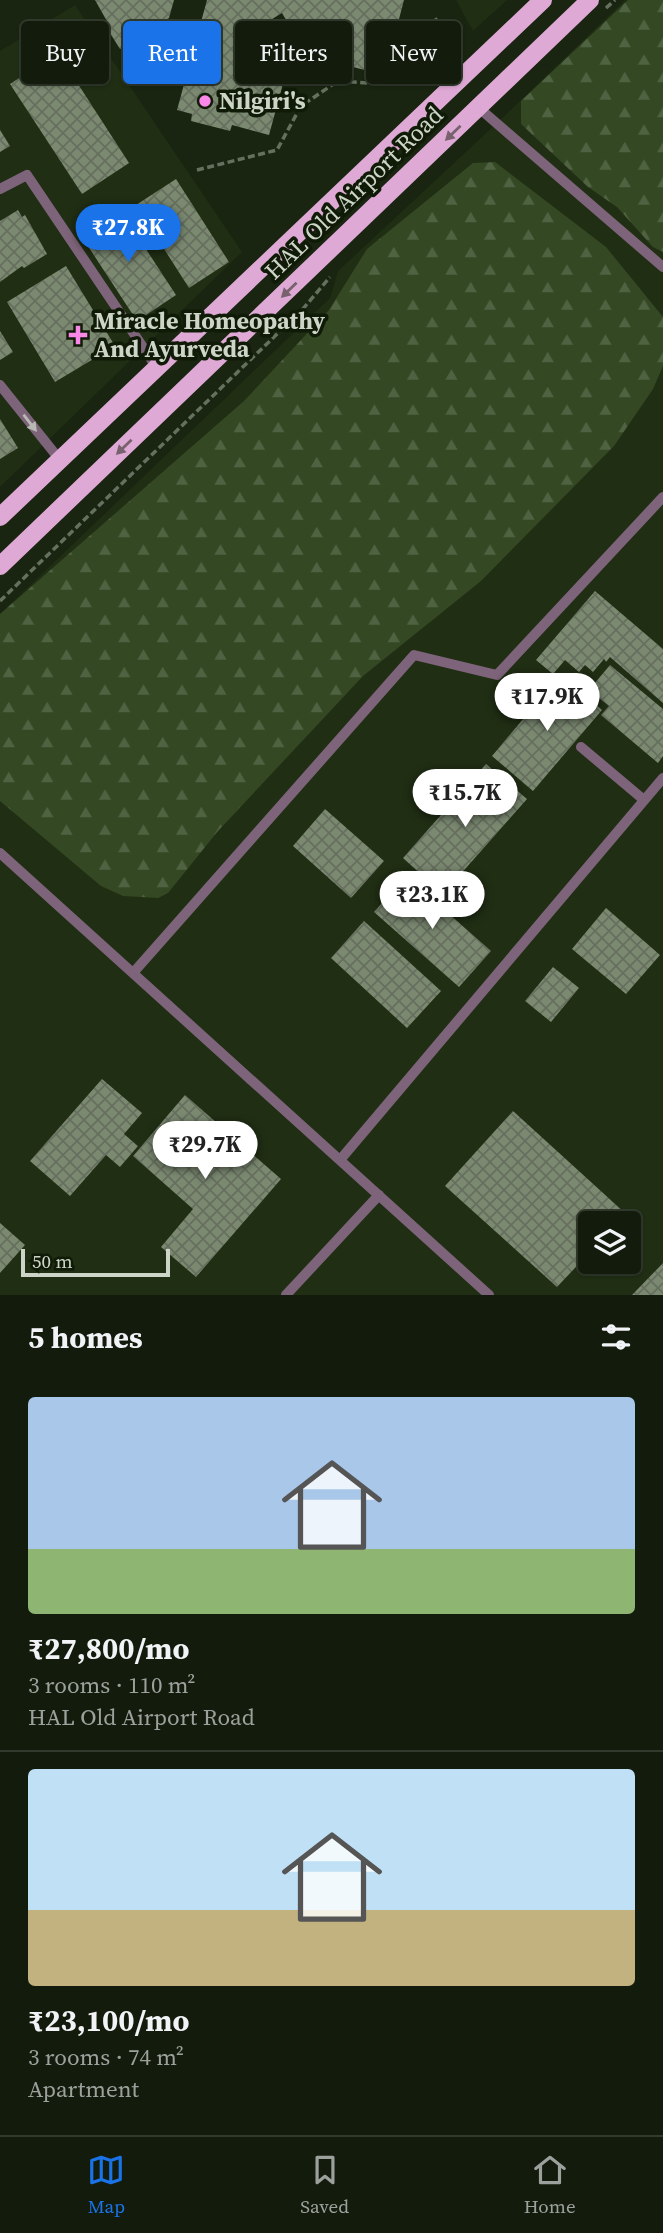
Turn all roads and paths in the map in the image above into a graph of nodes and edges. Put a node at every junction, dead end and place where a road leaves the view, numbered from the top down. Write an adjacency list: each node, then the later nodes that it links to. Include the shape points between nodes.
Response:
1 (543, 0): 9 (main road, HAL Old Airport Road)
2 (590, 0): 4 (main road, HAL Old Airport Road)
3 (439, 18): 5 (path, via 398,42 381,84 338,80 301,106 277,150)
4 (479, 108): 7 (lane); 14 (main road, HAL Old Airport Road, one-way to 14)
5 (197, 170)
6 (0, 189): 9 (lane, via 27,175)
7 (663, 267)
8 (326, 283): 15 (path)
9 (157, 368): 11 (main road, HAL Old Airport Road)
10 (0, 385): 11 (lane, one-way to 11)
11 (60, 460): 13 (main road, HAL Old Airport Road)
12 (663, 497): 20 (lane, via 498,675 414,655)
13 (0, 517)
14 (0, 566)
15 (0, 601)
16 (581, 747): 18 (lane)
17 (663, 778): 18 (lane)
18 (644, 800): 21 (lane)
19 (0, 853): 20 (lane)
20 (133, 973): 21 (lane)
21 (340, 1160): 22 (lane)
22 (379, 1195): 23 (lane); 24 (lane)
23 (286, 1295)
24 (489, 1295)

